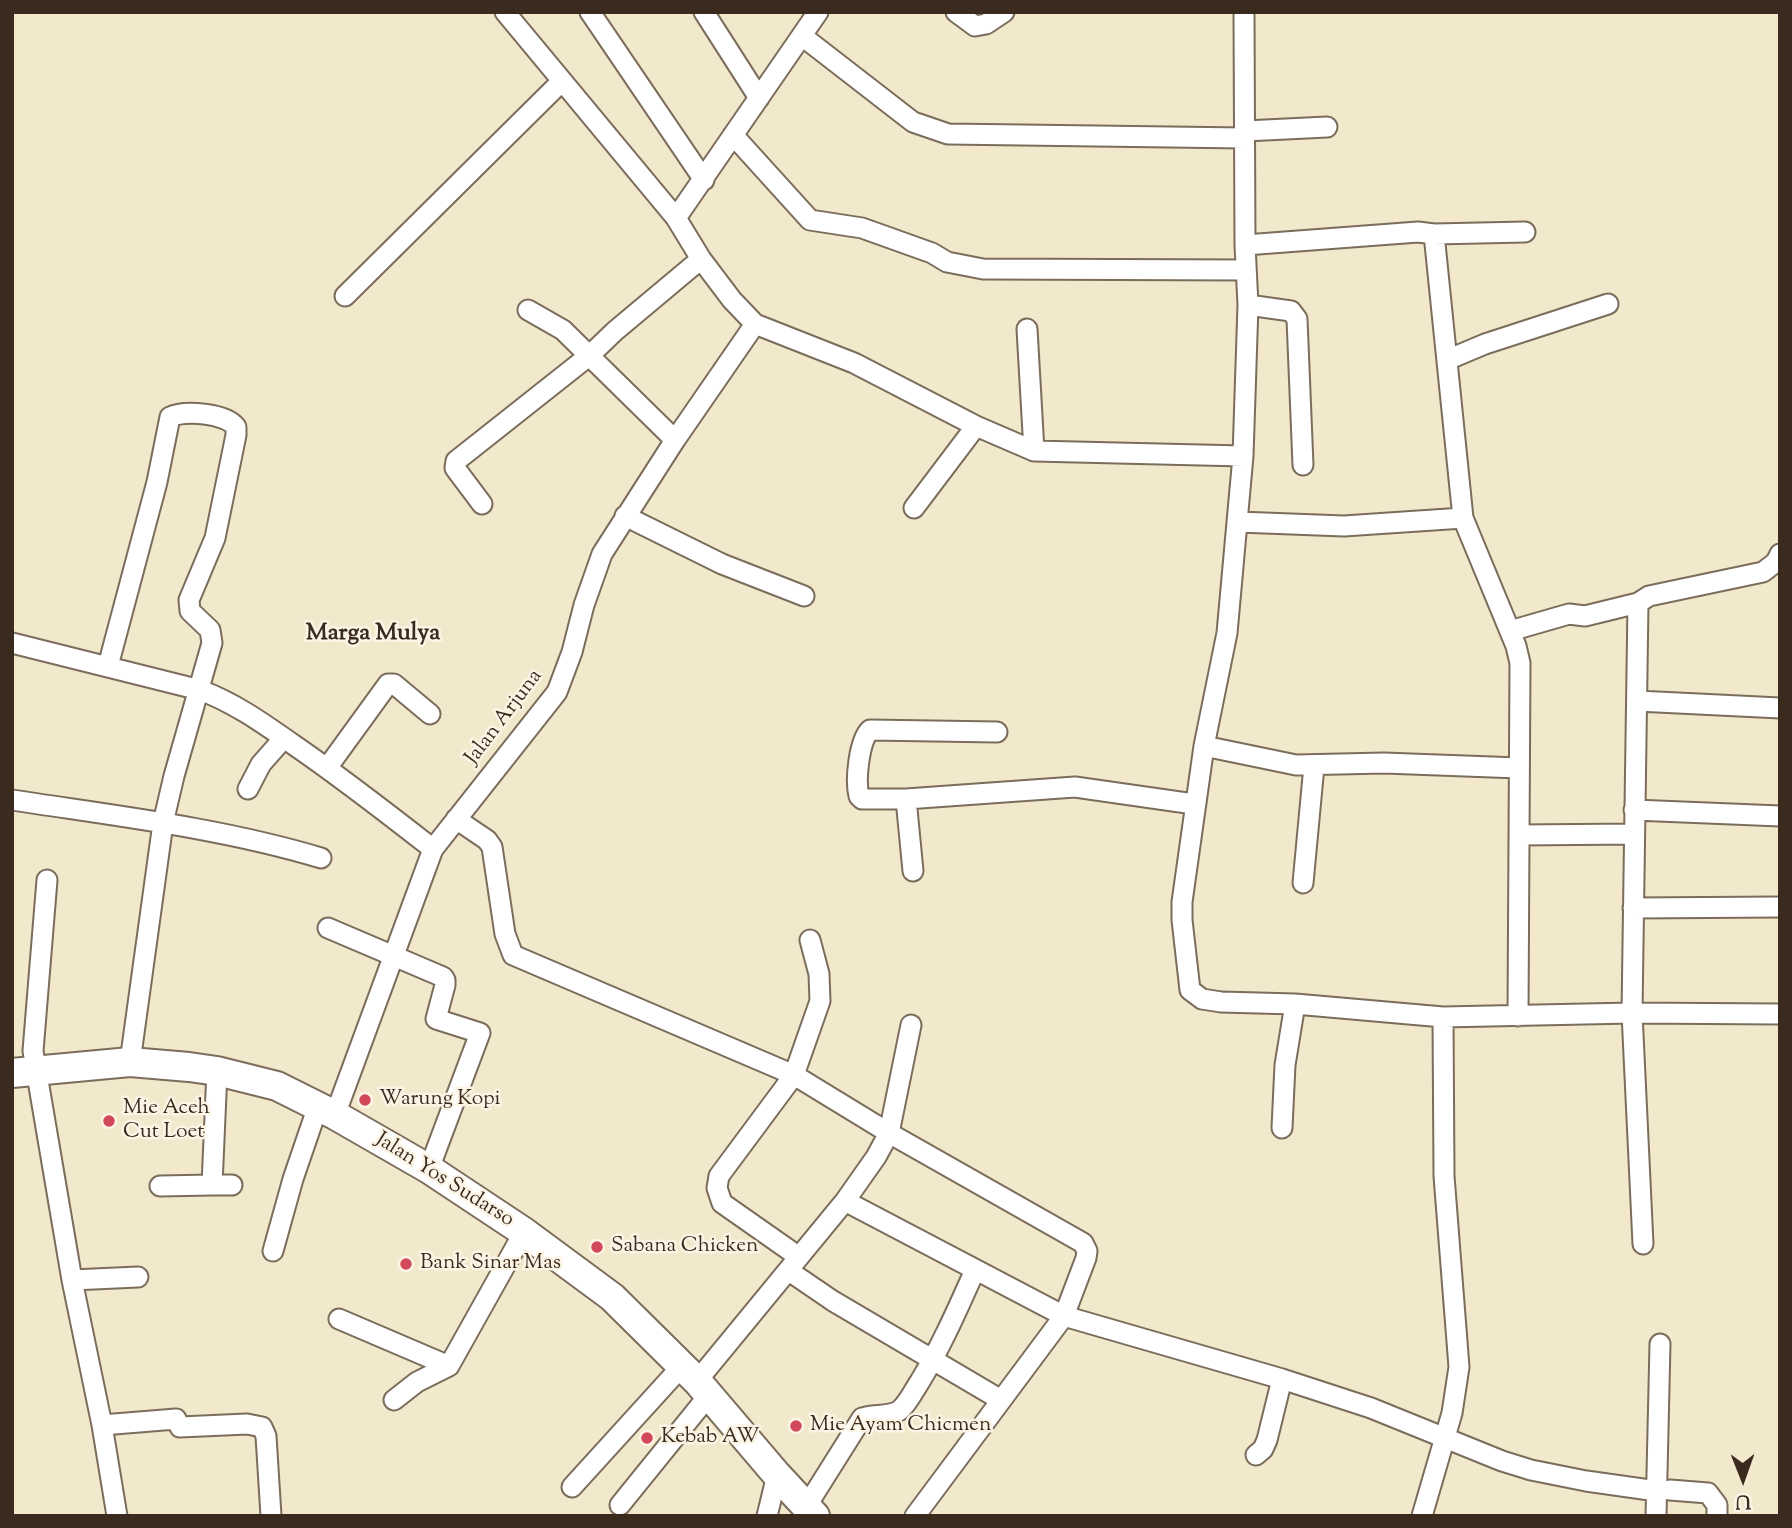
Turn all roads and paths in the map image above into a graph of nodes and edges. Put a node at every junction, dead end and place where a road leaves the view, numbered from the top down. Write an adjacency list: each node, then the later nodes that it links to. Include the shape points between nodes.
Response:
1 (505, 12): 9 (street)
2 (590, 12): 14 (street)
3 (704, 12): 10 (street)
4 (818, 12): 8 (street)
5 (956, 12): 6 (street, via 975,26)
6 (1004, 12)
7 (1244, 12): 12 (street)
8 (802, 36): 10 (street); 12 (street, via 913,122 948,134)
9 (561, 82): 15 (street); 21 (street)
10 (759, 98): 13 (street)
11 (1327, 127): 12 (street)
12 (1245, 134): 18 (street)
13 (733, 135): 14 (street); 20 (street, via 810,220 862,228 947,262 983,269)
14 (704, 180): 15 (street)
15 (676, 218): 19 (street)
16 (1525, 232): 17 (street)
17 (1434, 234): 18 (street); 28 (street)
18 (1245, 245): 20 (street)
19 (701, 259): 25 (street); 27 (street)
20 (1246, 270): 23 (street)
21 (345, 296)
22 (1608, 304): 28 (street)
23 (1248, 305): 32 (street); 33 (street, via 1291,311 1297,319)
24 (528, 310): 27 (street, via 563,330)
25 (755, 324): 29 (street, via 854,363); 30 (street, Jalan Arjuna)
26 (1027, 329): 31 (street)
27 (590, 355): 30 (street); 34 (street, via 456,461 456,468)
28 (1447, 360): 37 (street)
29 (976, 426): 31 (street); 35 (street)
30 (675, 440): 36 (street, Jalan Arjuna)
31 (1034, 451): 32 (street)
32 (1243, 456): 38 (street)
33 (1303, 465)
34 (482, 504)
35 (914, 508)
36 (625, 516): 40 (street, via 722,564); 61 (street, Jalan Arjuna, via 592,579 557,692)
37 (1463, 518): 38 (street, via 1344,526); 42 (street)
38 (1238, 522): 51 (street, via 1227,633)
39 (1780, 554): 41 (street, via 1763,572 1649,596)
40 (804, 596)
41 (1638, 603): 42 (street, via 1585,616 1569,614); 46 (street)
42 (1510, 631): 54 (street, via 1520,663)
43 (12, 643): 44 (street)
44 (108, 666): 45 (street); 45 (street, via 170,417 183,413 226,419 236,427 236,435 215,538 189,600 190,611 212,636)
45 (200, 690): 50 (street); 62 (street)
46 (1637, 701): 47 (street); 59 (street)
47 (1780, 708)
48 (430, 714): 53 (street, via 388,684)
49 (997, 732): 56 (street, via 870,730 862,746 859,796)
50 (284, 738): 53 (street); 55 (street, via 261,764)
51 (1204, 746): 52 (street); 58 (street)
52 (1314, 766): 54 (street, via 1384,763); 69 (street)
53 (327, 768): 65 (street)
54 (1519, 768): 64 (street)
55 (248, 789)
56 (906, 799): 58 (street, via 1075,787); 67 (street)
57 (12, 800): 62 (street)
58 (1194, 804): 75 (street, via 1182,902 1190,990 1202,999 1221,1002)
59 (1634, 810): 60 (street); 63 (street)
60 (1780, 817)
61 (456, 819): 65 (street, Jalan Arjuna); 84 (street, via 492,846 505,934 513,955)
62 (163, 823): 66 (street); 81 (street)
63 (1634, 834): 64 (street); 71 (street)
64 (1519, 835): 78 (street)
65 (433, 849): 74 (street, Jalan Arjuna)
66 (321, 858)
67 (913, 871)
68 (47, 880): 82 (street, via 33,1042)
69 (1303, 883)
70 (1780, 907): 71 (street)
71 (1633, 908): 76 (street)
72 (328, 928): 74 (street)
73 (810, 940): 84 (street, via 820,1001)
74 (394, 956): 85 (street, Jalan Arjuna); 88 (street, via 445,979 436,1019 481,1033)
75 (1295, 1004): 79 (street); 86 (street, via 1285,1065)
76 (1632, 1013): 77 (street); 78 (street); 94 (street)
77 (1780, 1014)
78 (1518, 1016): 79 (street)
79 (1443, 1017): 110 (street, via 1444,1176 1459,1367)
80 (911, 1025): 87 (street)
81 (130, 1062): 82 (highway, Jalan Yos Sudarso); 83 (highway, Jalan Yos Sudarso)
82 (24, 1071): 99 (street)
83 (216, 1071): 85 (highway, Jalan Yos Sudarso, via 277,1086); 89 (street)
84 (794, 1075): 87 (street); 96 (street, via 719,1176 717,1188 722,1203)
85 (327, 1111): 88 (highway, Jalan Yos Sudarso); 95 (street, Jalan Arjuna, via 293,1179)
86 (1282, 1128)
87 (889, 1133): 92 (street); 100 (street, via 1083,1243 1086,1258)
88 (429, 1169): 93 (highway, Jalan Yos Sudarso)
89 (212, 1185): 90 (street); 91 (street)
90 (232, 1185)
91 (160, 1186)
92 (845, 1202): 96 (street); 97 (street)
93 (524, 1232): 104 (street); 106 (highway, Jalan Yos Sudarso, via 612,1297)
94 (1643, 1244)
95 (273, 1251)
96 (794, 1264): 103 (street, via 834,1301); 106 (street)
97 (975, 1270): 100 (street); 103 (street)
98 (138, 1277): 99 (street)
99 (72, 1280): 109 (street)
100 (1063, 1316): 105 (street); 108 (street)
101 (339, 1319): 104 (street)
102 (1660, 1344): 114 (street)
103 (933, 1360): 108 (street); 116 (street, via 900,1410 863,1418)
104 (449, 1366): 107 (street)
105 (1282, 1379): 110 (street); 111 (street, via 1267,1440)
106 (696, 1381): 112 (highway, Jalan Yos Sudarso); 113 (street); 115 (street)
107 (394, 1400)
108 (1001, 1400): 120 (street)
109 (102, 1425): 117 (street); 118 (street, via 176,1419 180,1427 247,1423 262,1427)
110 (1444, 1437): 114 (street, via 1502,1461 1556,1476); 121 (street)
111 (1256, 1454)
112 (777, 1475): 116 (highway, Jalan Yos Sudarso); 119 (street)
113 (572, 1488)
114 (1663, 1491): 122 (street); 123 (street, via 1708,1493 1717,1505)
115 (620, 1505)
116 (811, 1511)
117 (117, 1516)
118 (271, 1516)
119 (767, 1516)
120 (915, 1516)
121 (1422, 1516)
122 (1656, 1516)
123 (1717, 1516)

